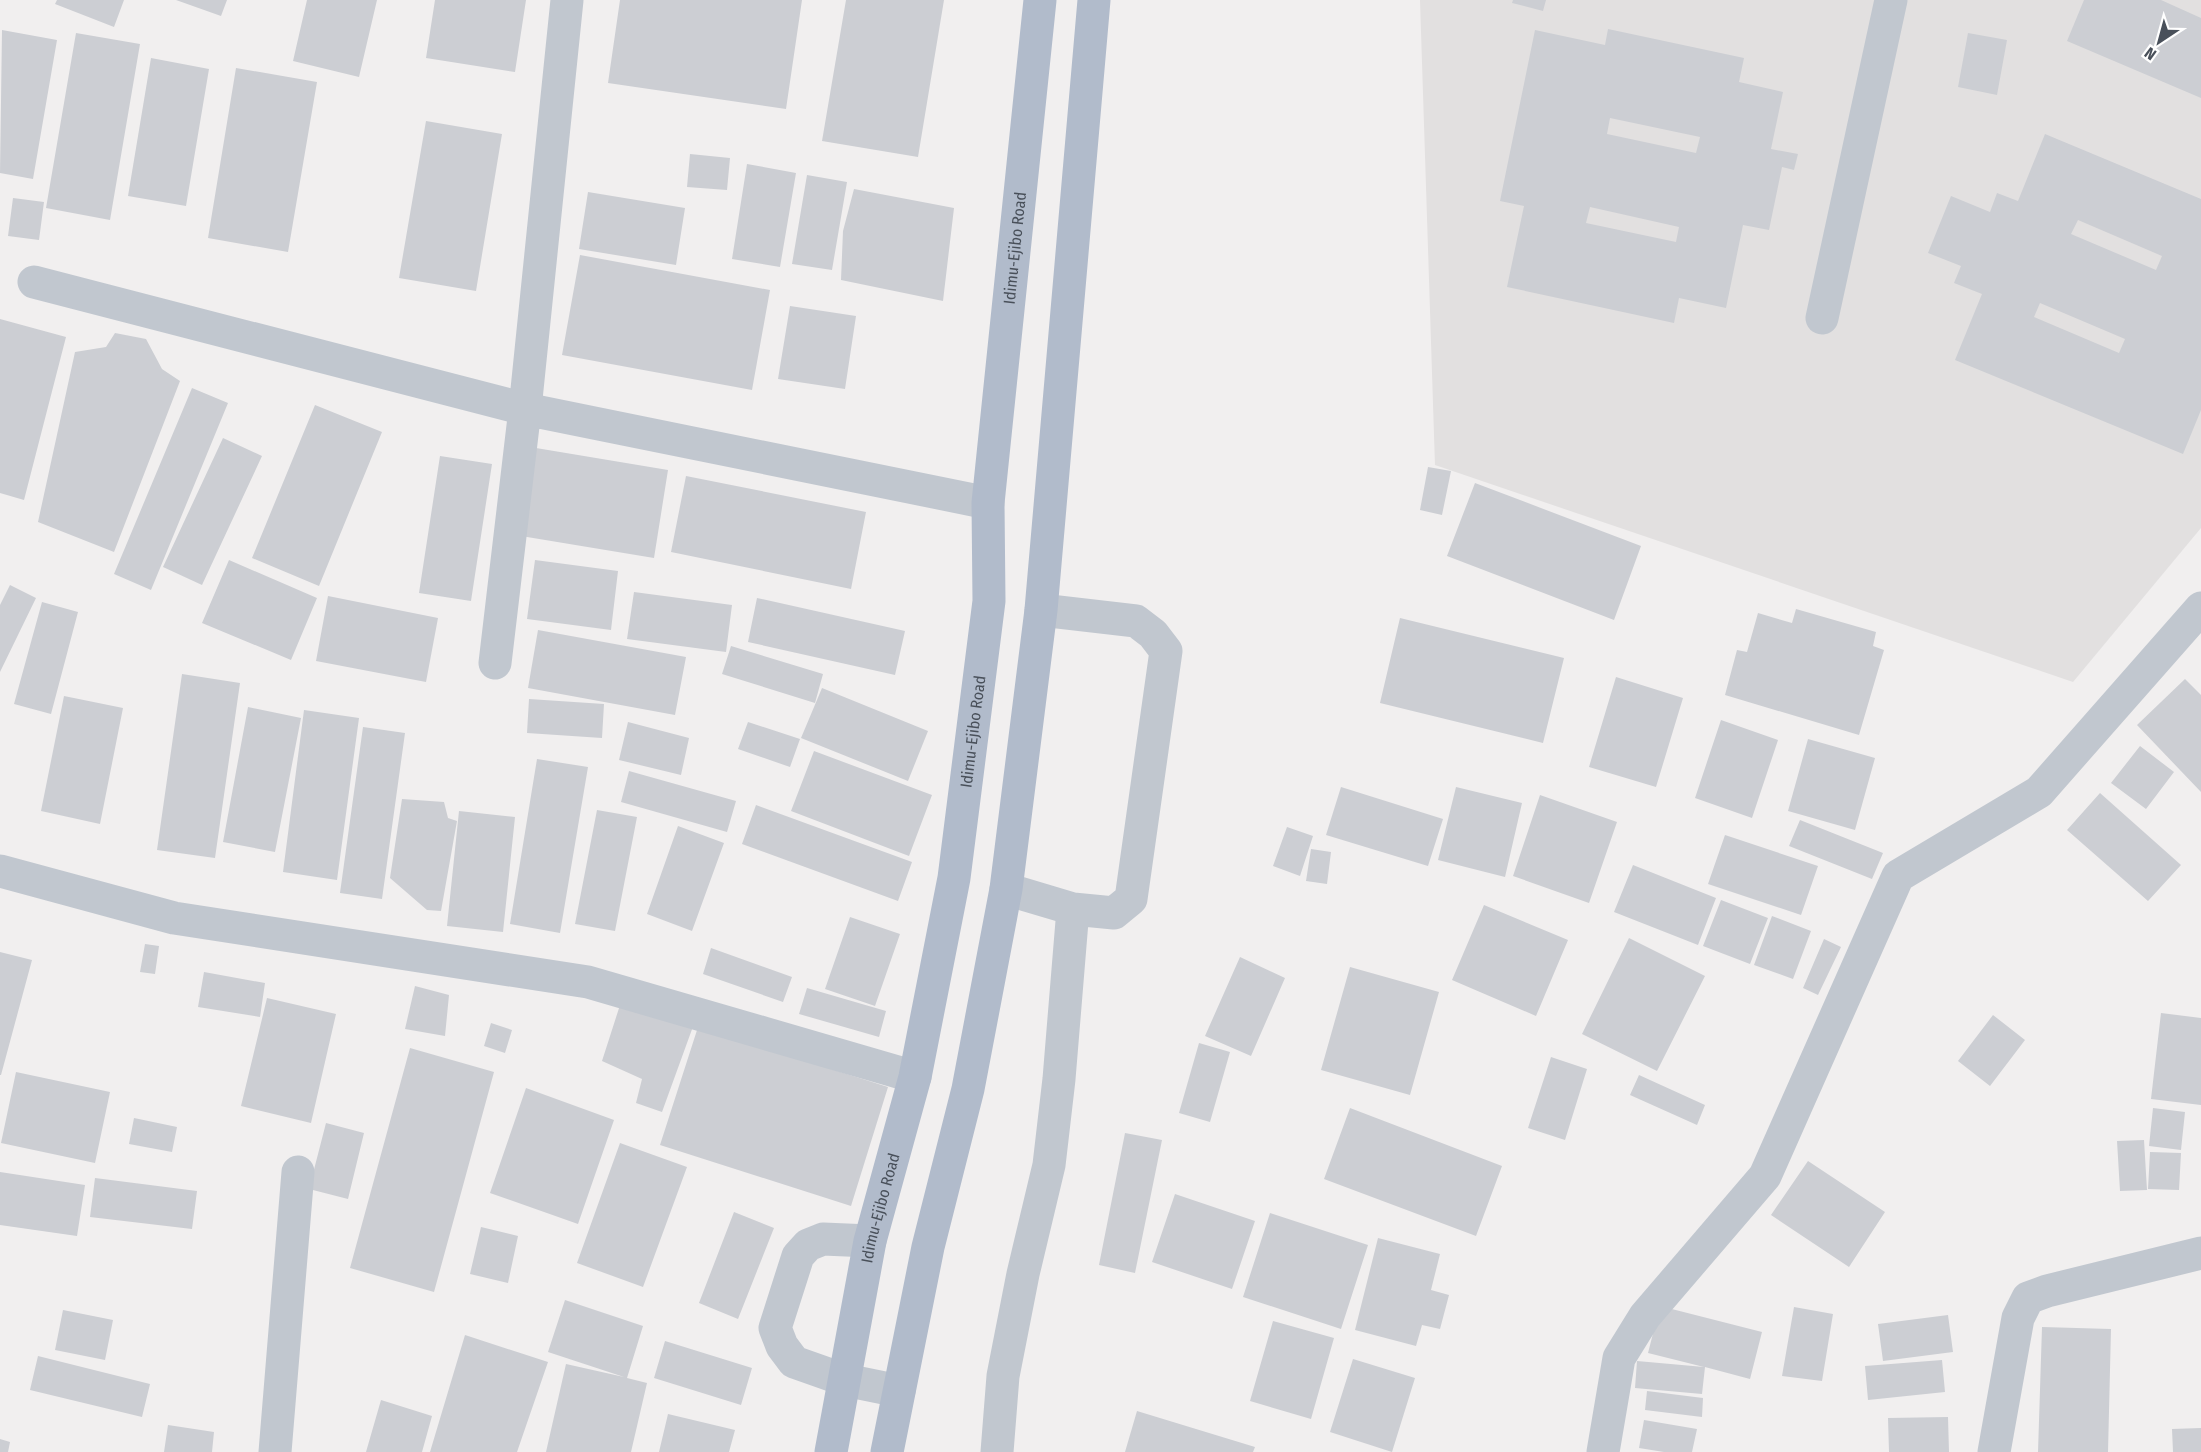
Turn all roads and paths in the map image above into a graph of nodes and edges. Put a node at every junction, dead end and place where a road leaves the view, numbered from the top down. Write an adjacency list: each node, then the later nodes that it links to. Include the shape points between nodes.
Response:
1 (567, 0): 7 (street)
2 (1040, 0): 8 (main road, Idimu-Ejibo Road)
3 (1094, 0): 10 (main road)
4 (1891, 0): 6 (street)
5 (34, 282): 7 (street)
6 (1822, 318)
7 (525, 409): 8 (street); 11 (street)
8 (988, 503): 15 (main road, Idimu-Ejibo Road, via 989,601 954,879)
9 (2201, 608): 25 (street, via 2040,792 1898,876 1766,1176 1645,1316 1619,1358)
10 (1041, 610): 13 (main road); 14 (street, via 1136,621 1166,651 1131,899 1114,913)
11 (495, 663)
12 (0, 871): 15 (street, via 174,918 588,982)
13 (1006, 889): 14 (street); 20 (main road, via 968,1089 928,1247)
14 (1073, 909): 24 (street, via 1049,1165 1003,1376)
15 (915, 1077): 17 (main road, Idimu-Ejibo Road)
16 (298, 1172): 21 (street)
17 (870, 1241): 19 (main road, Idimu-Ejibo Road); 19 (street, via 823,1239 808,1245 798,1256 775,1328 794,1362)
18 (2201, 1253): 26 (street, via 2028,1298 2018,1318)
19 (845, 1380): 20 (street); 22 (main road, Idimu-Ejibo Road)
20 (898, 1391): 23 (main road)
21 (275, 1452)
22 (831, 1452)
23 (887, 1452)
24 (997, 1452)
25 (1603, 1452)
26 (1994, 1452)

